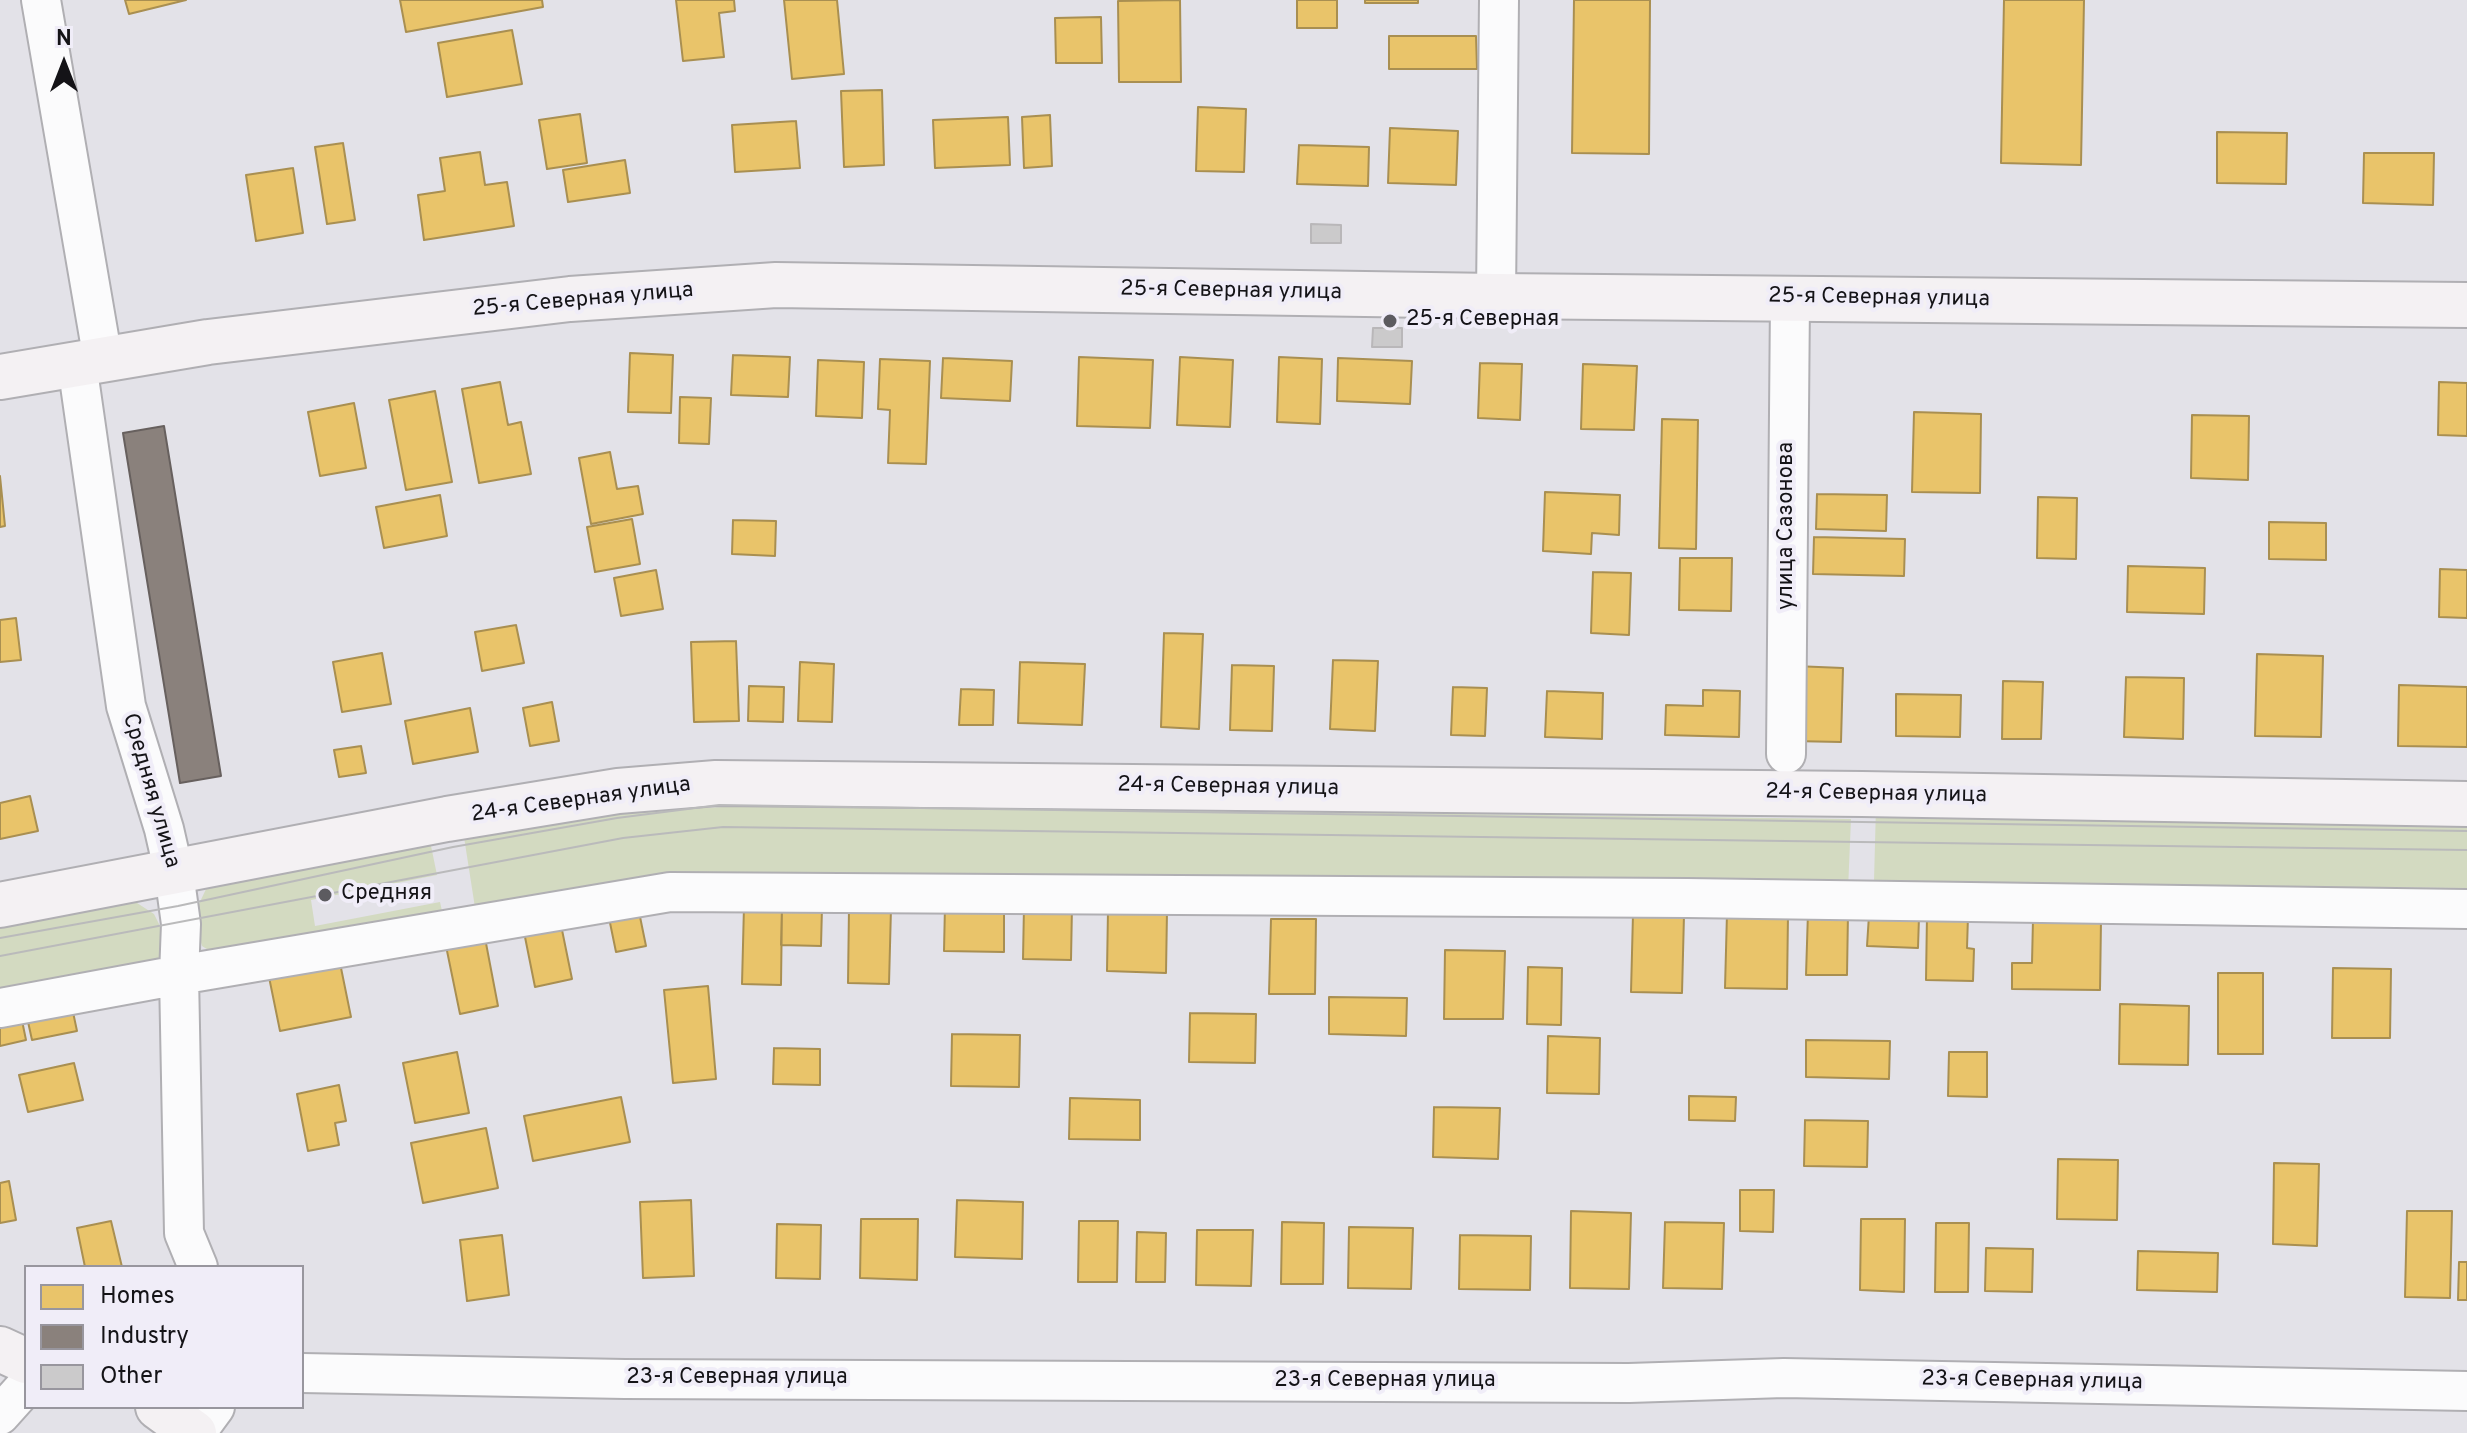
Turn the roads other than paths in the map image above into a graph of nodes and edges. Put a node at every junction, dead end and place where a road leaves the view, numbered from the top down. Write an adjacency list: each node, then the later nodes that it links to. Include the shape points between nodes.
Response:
1 (41, 0): 6 (street, Средняя улица)
2 (1499, 0): 3 (street)
3 (1496, 296): 4 (main road, 25-я Северная улица); 6 (main road, 25-я Северная улица, via 776,285 570,299 208,342)
4 (1790, 299): 5 (main road, 25-я Северная улица); 8 (street, улица Сазонова)
5 (2467, 305)
6 (90, 362): 7 (main road, 25-я Северная улица); 10 (street, Средняя улица, via 126,706)
7 (0, 377)
8 (1786, 754)
9 (2467, 804): 10 (main road, 24-я Северная улица, via 716,783 618,791)
10 (174, 873): 11 (main road, 24-я Северная улица); 13 (street, Средняя улица, via 181,924)
11 (0, 905)
12 (2467, 909): 13 (street, via 670,892)
13 (179, 975): 14 (street); 15 (street, Средняя улица, via 184,1233)
14 (0, 1008)
15 (197, 1265)
16 (0, 1349): 17 (main road)
17 (24, 1360)
18 (304, 1373): 20 (street, 23-я Северная улица, via 1613,1383 1784,1378)
19 (24, 1388): 23 (street)
20 (2467, 1391)
21 (161, 1409): 24 (main road)
22 (213, 1409): 24 (street)
23 (0, 1415)
24 (195, 1433)

